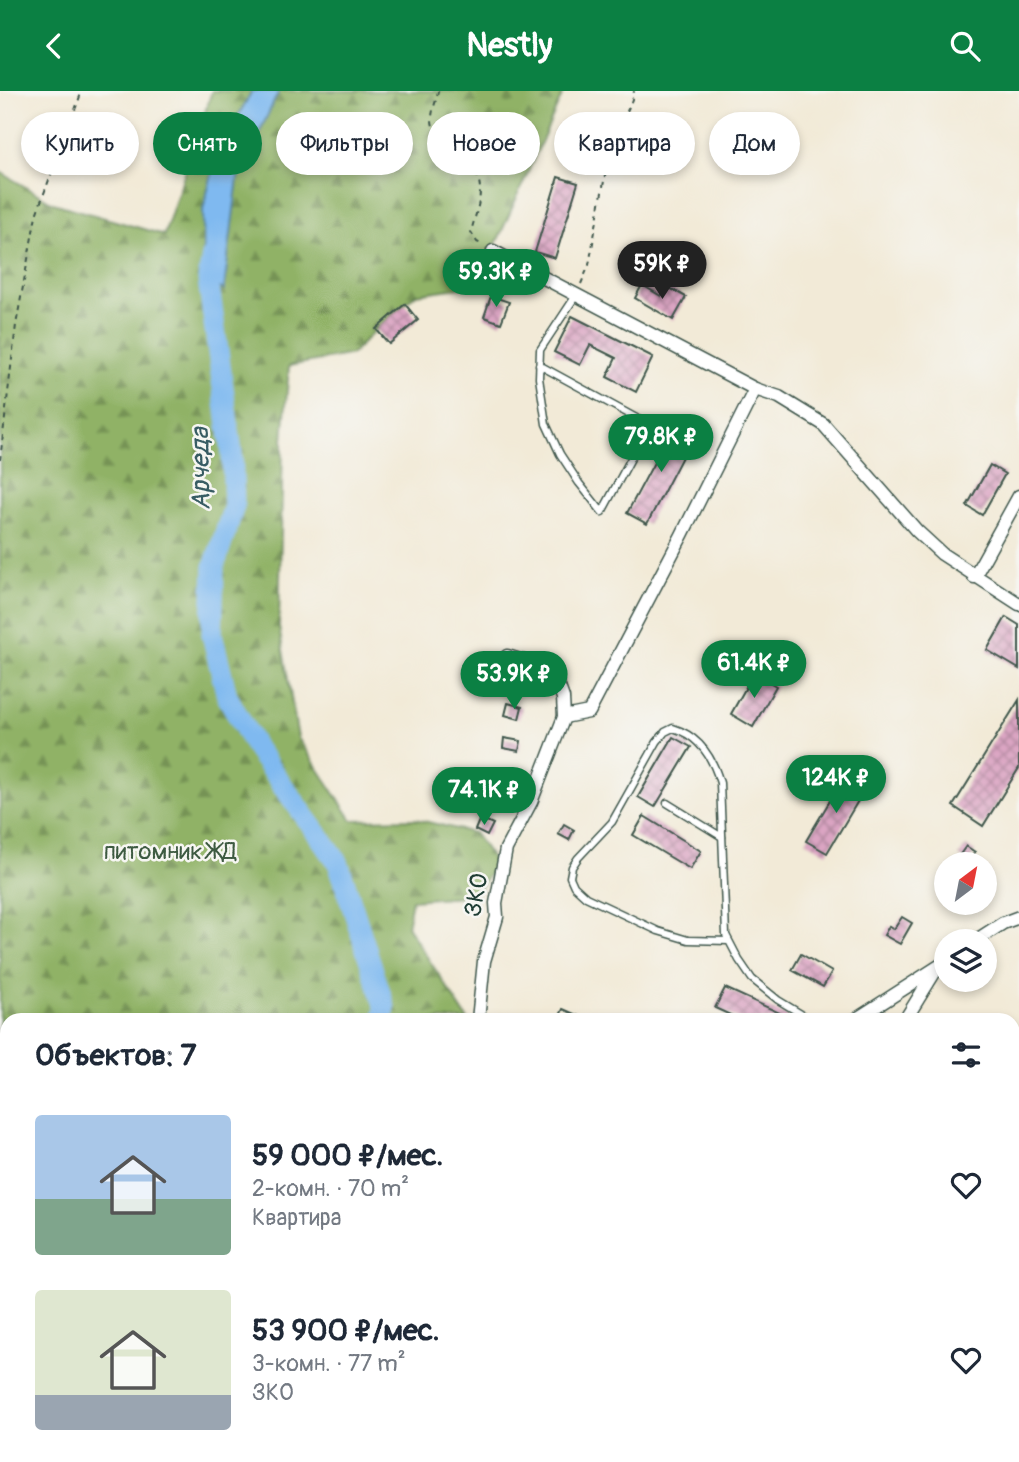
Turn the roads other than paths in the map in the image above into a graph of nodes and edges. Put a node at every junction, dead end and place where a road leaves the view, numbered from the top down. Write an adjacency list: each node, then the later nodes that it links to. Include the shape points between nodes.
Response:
1 (493, 251): 2 (street)
2 (577, 294): 3 (lane, via 540,350); 4 (street)
3 (540, 365): 3 (lane, via 649,425 602,512 560,454 546,424)
4 (755, 389): 6 (street, via 779,397 824,424 917,531); 9 (street, via 589,712)
5 (1019, 496): 6 (street)
6 (974, 577): 7 (street)
7 (1019, 604)
8 (507, 656): 9 (street, via 554,670)
9 (564, 716): 17 (street, ЗКО, via 531,802 506,849)
10 (667, 803): 11 (lane)
11 (722, 837): 14 (lane); 14 (lane, via 720,783 714,761 684,731 673,728 657,742 612,823 578,858 570,877 586,897 657,931 688,940)
12 (1019, 917): 13 (street)
13 (994, 929)
14 (729, 941): 18 (lane, via 752,979)
15 (934, 971): 19 (street)
16 (934, 973): 20 (street)
17 (479, 1013)
18 (799, 1013)
19 (866, 1013)
20 (909, 1013)

